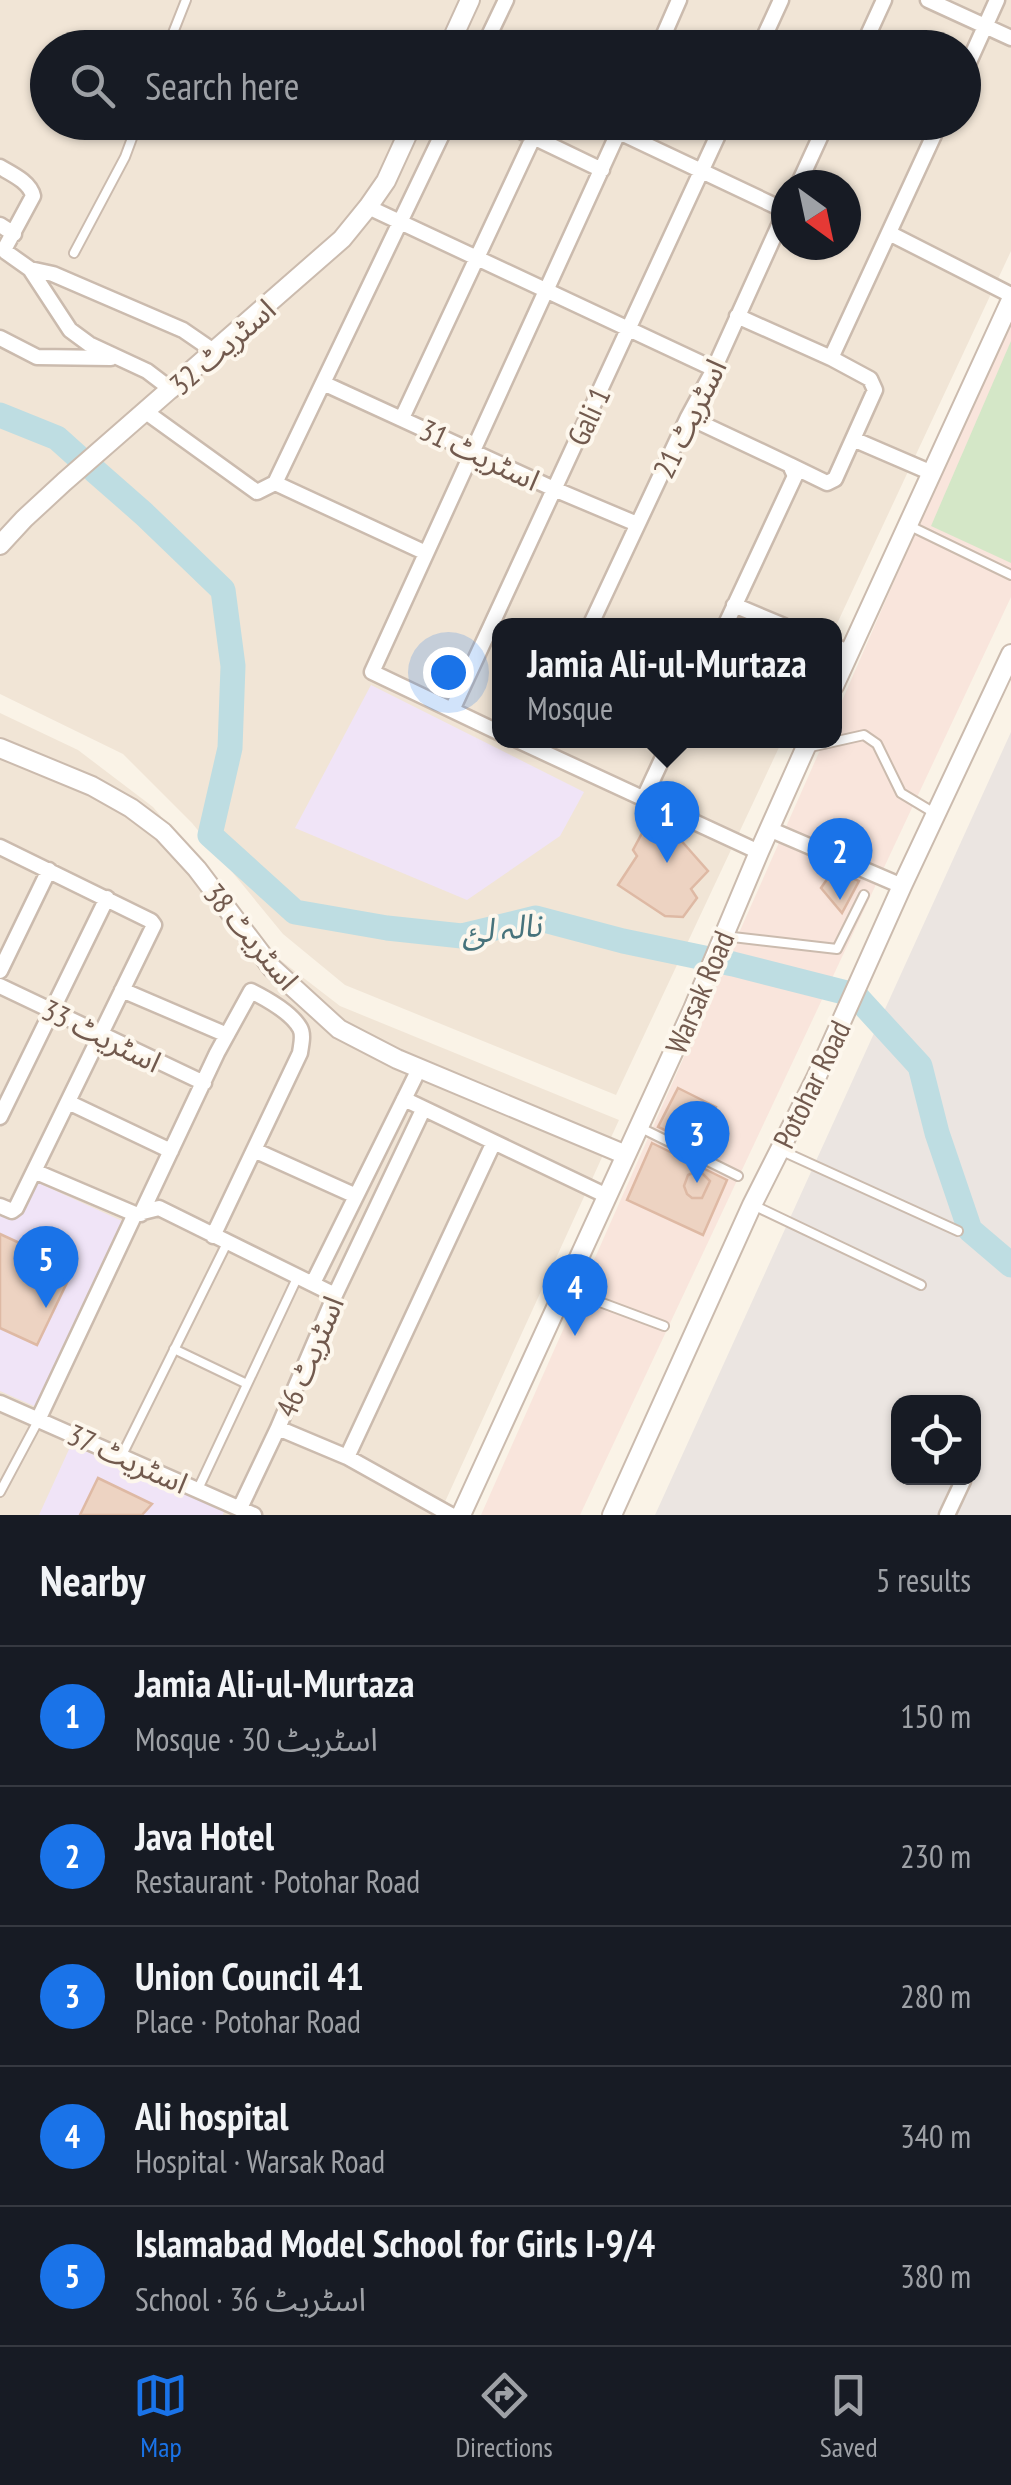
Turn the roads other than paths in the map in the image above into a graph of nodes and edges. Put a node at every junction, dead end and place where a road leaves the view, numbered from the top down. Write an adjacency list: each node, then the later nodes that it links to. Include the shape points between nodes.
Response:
1 (186, 0): 10 (lane)
2 (470, 0): 11 (street)
3 (506, 0): 12 (street)
4 (679, 0): 13 (street)
5 (781, 0): 14 (street)
6 (884, 0): 15 (street)
7 (928, 0): 9 (street)
8 (998, 0): 9 (street)
9 (985, 26): 16 (street); 17 (street)
10 (174, 30)
11 (456, 30)
12 (492, 30)
13 (666, 30)
14 (767, 30)
15 (870, 30)
16 (981, 35)
17 (1011, 38)
18 (131, 140): 39 (lane)
19 (405, 140): 33 (street, اسٹریٹ 32)
20 (439, 140): 34 (street)
21 (532, 140): 40 (street)
22 (537, 140): 29 (street)
23 (615, 140): 29 (street)
24 (645, 140): 31 (street)
25 (716, 140): 31 (street, Gali 1)
26 (819, 140): 30 (street)
27 (932, 140): 37 (street)
28 (0, 166): 36 (street, via 34,196)
29 (602, 170): 42 (street)
30 (805, 170)
31 (701, 171): 32 (street); 45 (street, Gali 1)
32 (771, 203)
33 (368, 207): 34 (street); 47 (street, اسٹریٹ 32, via 320,260)
34 (400, 222): 40 (street); 51 (street)
35 (0, 225): 36 (street)
36 (14, 234): 41 (street, via 6,252)
37 (889, 234): 43 (street); 49 (street)
38 (771, 242): 44 (street, اسٹریٹ 21)
39 (74, 254)
40 (475, 258): 42 (street); 55 (street)
41 (30, 269): 47 (street, via 183,330); 48 (street, via 70,330)
42 (546, 291): 45 (street); 57 (street)
43 (1011, 298): 59 (street)
44 (737, 316): 49 (street); 50 (street, اسٹریٹ 21)
45 (628, 329): 50 (street); 61 (street, Gali 1)
46 (0, 338): 48 (street, via 36,357)
47 (214, 352): 52 (street, اسٹریٹ 32)
48 (117, 358): 52 (street)
49 (831, 358): 56 (street, via 870,378 875,390)
50 (714, 368): 54 (street, اسٹریٹ 21)
51 (324, 383): 55 (street, اسٹریٹ 31); 60 (street)
52 (172, 390): 53 (street, اسٹریٹ 32)
53 (146, 412): 60 (street, via 257,492); 64 (street, اسٹریٹ 32)
54 (688, 417): 58 (street); 62 (street, اسٹریٹ 21)
55 (402, 418): 57 (street, اسٹریٹ 31)
56 (853, 439): 58 (street, via 827,483); 59 (street)
57 (474, 451): 61 (street, اسٹریٹ 31); 65 (street)
58 (792, 471): 67 (street)
59 (932, 474): 63 (street)
60 (275, 484): 65 (street)
61 (554, 489): 62 (street, اسٹریٹ 31); 68 (street, Gali 1)
62 (638, 524): 69 (street, اسٹریٹ 21)
63 (908, 525): 66 (lane); 73 (street)
64 (0, 545)
65 (426, 553): 75 (street, via 372,672)
66 (1011, 575)
67 (734, 605): 70 (street); 71 (street)
68 (494, 618)
69 (594, 618)
70 (728, 618)
71 (765, 618)
72 (492, 623): 75 (street, Gali 1)
73 (842, 649)
74 (1011, 654): 83 (street, Potohar Road)
75 (452, 710): 76 (street)
76 (492, 728)
77 (842, 739): 83 (lane, via 864,735 877,744 901,793)
78 (542, 748): 82 (street)
79 (667, 748): 82 (street)
80 (806, 748): 84 (street, Warsak Road)
81 (0, 749): 98 (street, اسٹریٹ 38, via 92,786 152,824 198,869 272,968 339,1029)
82 (643, 800): 86 (street)
83 (936, 814): 88 (street, Potohar Road)
84 (769, 829): 86 (street, Warsak Road); 88 (street)
85 (0, 847): 87 (street)
86 (758, 852): 91 (street, Warsak Road)
87 (49, 870): 90 (street); 92 (street)
88 (902, 886): 107 (street, Potohar Road)
89 (864, 895): 91 (lane, via 837,949)
90 (107, 898): 94 (street, via 154,923); 95 (street)
91 (722, 942): 104 (street, Warsak Road)
92 (0, 971)
93 (0, 986): 95 (street, اسٹریٹ 33)
94 (122, 990): 96 (street); 97 (street)
95 (52, 1010): 96 (street, اسٹریٹ 33); 103 (street)
96 (101, 1034): 99 (street, اسٹریٹ 33); 101 (street)
97 (227, 1035): 99 (street); 106 (street, via 251,991 303,1032 300,1053)
98 (419, 1069): 100 (street); 109 (street, اسٹریٹ 38)
99 (204, 1083): 108 (street)
100 (404, 1099): 102 (street); 112 (street)
101 (68, 1102): 108 (street); 110 (street)
102 (422, 1110): 105 (street); 123 (street, اسٹریٹ 46)
103 (0, 1117)
104 (640, 1127): 109 (street, Warsak Road); 111 (lane)
105 (494, 1142): 113 (street); 131 (street)
106 (254, 1150): 112 (street); 118 (street)
107 (779, 1150): 114 (street, Potohar Road); 117 (lane)
108 (171, 1151): 116 (street)
109 (626, 1155): 113 (street, Warsak Road)
110 (34, 1171): 115 (street); 116 (street)
111 (738, 1176)
112 (356, 1196): 120 (street)
113 (608, 1196): 122 (street, Warsak Road)
114 (752, 1205): 121 (lane); 138 (street, Potohar Road)
115 (7, 1208)
116 (138, 1214): 118 (street, via 159,1208); 128 (street)
117 (958, 1231)
118 (220, 1240): 119 (street); 125 (lane)
119 (298, 1276): 120 (street); 126 (lane)
120 (313, 1283): 123 (street)
121 (920, 1285)
122 (565, 1289): 124 (lane); 137 (street, Warsak Road)
123 (335, 1295): 129 (street, اسٹریٹ 46)
124 (664, 1326)
125 (174, 1349): 126 (lane); 130 (lane)
126 (247, 1384): 133 (lane)
127 (0, 1403): 128 (street, اسٹریٹ 37)
128 (38, 1420): 130 (street, اسٹریٹ 37); 134 (lane)
129 (278, 1428): 131 (street, اسٹریٹ 46); 135 (street)
130 (122, 1455): 133 (street, اسٹریٹ 37)
131 (347, 1457): 136 (street, اسٹریٹ 46)
132 (961, 1485): 139 (street)
133 (198, 1489): 135 (street, اسٹریٹ 37)
134 (0, 1492)
135 (247, 1511)
136 (451, 1515)
137 (461, 1515)
138 (612, 1515)
139 (947, 1515)

